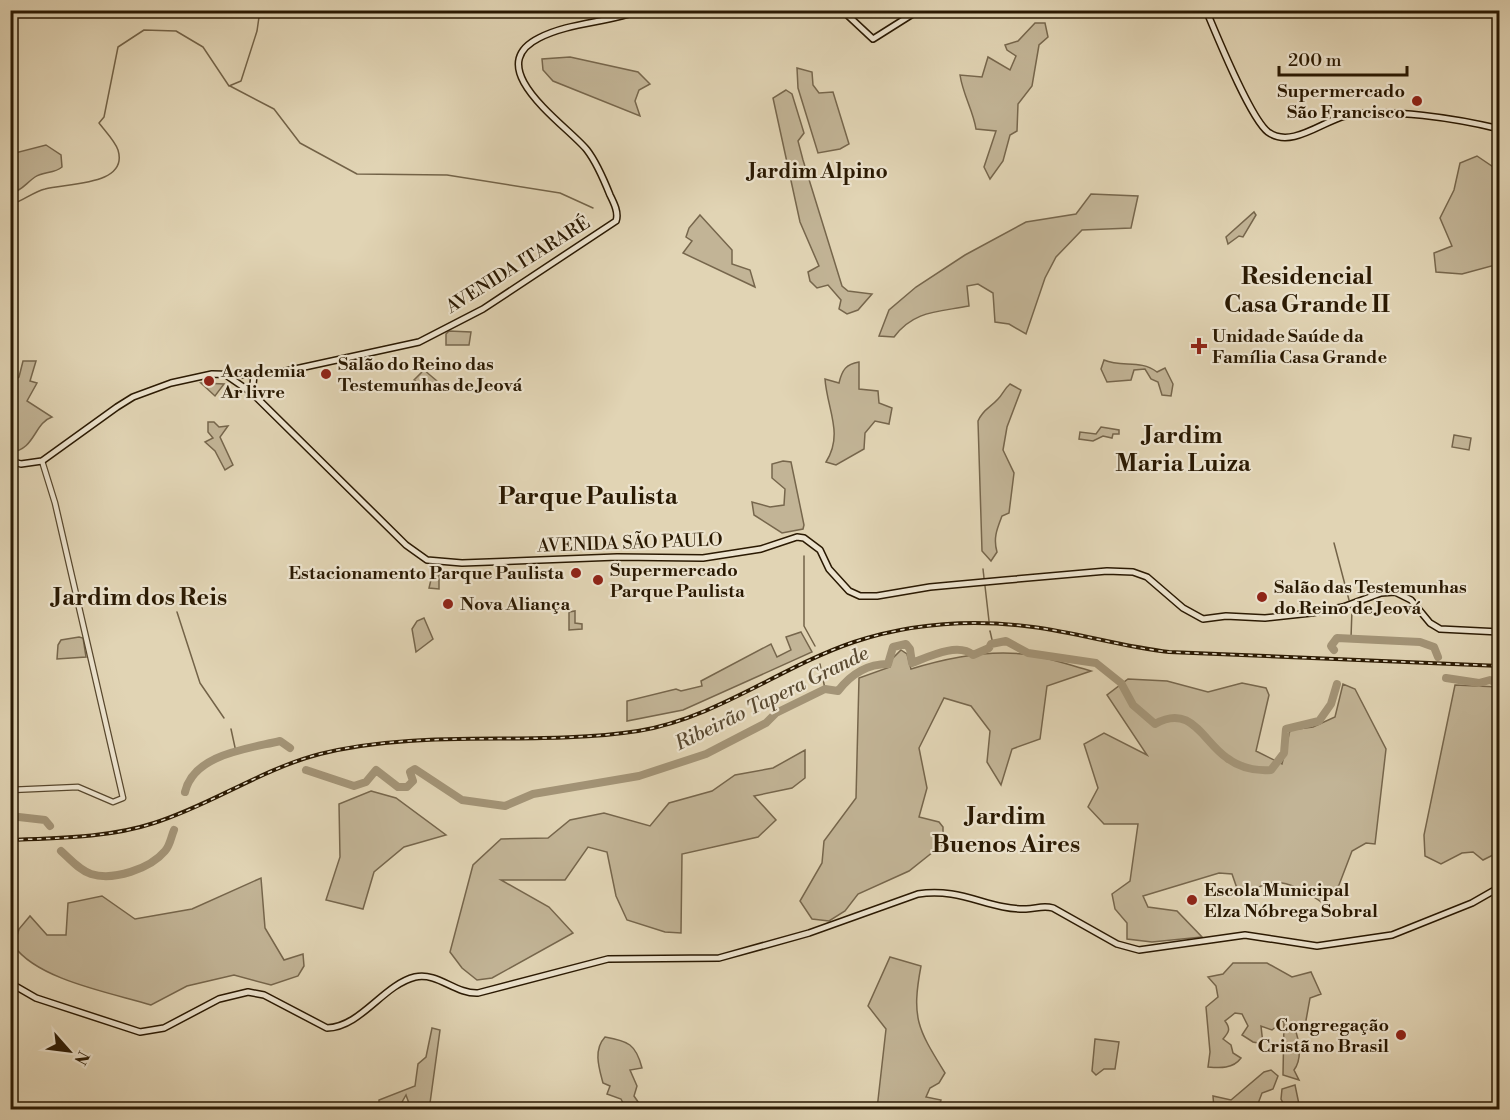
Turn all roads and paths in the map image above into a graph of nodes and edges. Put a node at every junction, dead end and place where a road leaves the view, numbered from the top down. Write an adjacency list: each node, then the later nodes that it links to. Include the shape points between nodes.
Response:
1 (641, 10): 7 (main road, AVENIDA ITARARÉ, via 552,33 528,46 519,62 522,80 532,95 591,155 617,215 616,221 483,309 423,340 333,362)
2 (842, 10): 3 (main road, via 870,38 877,39)
3 (919, 10)
4 (1206, 10): 5 (main road, via 1257,119 1274,135 1292,137 1332,120 1356,115 1455,120)
5 (1500, 129)
6 (226, 375): 7 (main road, AVENIDA ITARARÉ); 8 (main road, AVENIDA SÃO PAULO); 10 (main road, via 189,378 133,397)
7 (254, 375): 8 (main road)
8 (252, 393): 11 (main road, AVENIDA SÃO PAULO, via 406,545 427,560 462,563 617,556 703,558 761,549 797,537 820,550 829,569 849,591 860,596 1107,571 1133,572 1147,577 1203,619 1311,613 1395,592 1411,600 1440,629)
9 (10, 461): 10 (main road)
10 (42, 461): 12 (street, via 123,798 116,802 78,787)
11 (1500, 632)
12 (10, 790)
13 (1500, 886): 14 (main road, via 1472,903 1392,935 1304,946 1245,935 1139,950 1118,944 1044,905 1025,909 938,891 718,958 608,959 472,993 428,976 414,978 349,1020 327,1028 264,995 248,992 219,999 164,1028 140,1032 36,998)
14 (10, 983)

